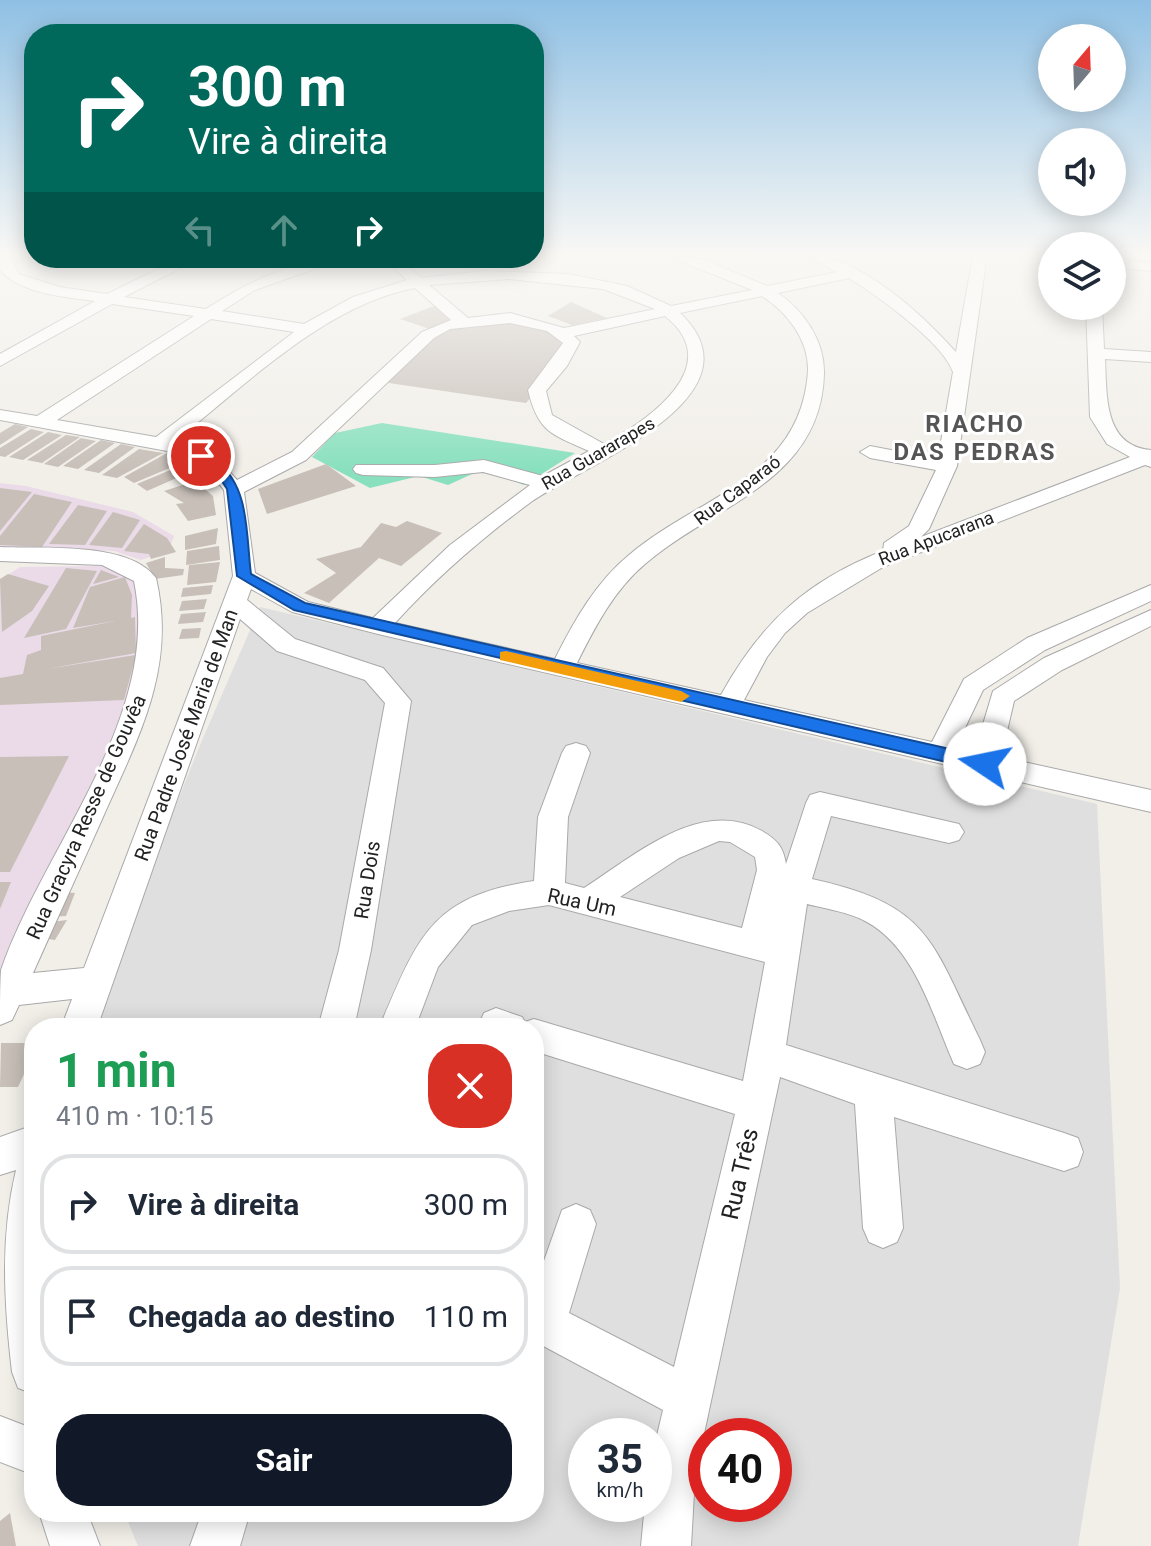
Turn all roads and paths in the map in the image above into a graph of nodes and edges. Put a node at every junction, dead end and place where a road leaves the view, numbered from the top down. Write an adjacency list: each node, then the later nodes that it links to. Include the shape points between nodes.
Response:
1 (58, 327): 16 (street)
2 (186, 327): 25 (street)
3 (295, 327): 13 (street)
4 (311, 327): 13 (street, Rua Guararapes)
5 (447, 327): 33 (street, via 428,335 299,456)
6 (548, 327): 14 (street)
7 (591, 327): 14 (street)
8 (685, 327): 27 (street, Rua Guararapes, via 696,344 692,377 663,415)
9 (804, 327): 40 (street, Rua Caparaó, via 818,357 813,404 779,462 629,567 603,594)
10 (926, 327): 21 (street)
11 (969, 327): 21 (street)
12 (1094, 327): 17 (street)
13 (308, 329): 26 (street, Rua Guararapes)
14 (563, 333): 27 (street, via 572,342 568,352 537,390 544,418)
15 (0, 338): 16 (street)
16 (30, 343): 19 (street)
17 (1095, 353): 18 (street); 22 (street)
18 (1151, 357)
19 (0, 361)
20 (1151, 366): 22 (street)
21 (962, 374): 30 (street)
22 (1112, 377): 29 (street, via 1099,417 1107,433)
23 (0, 406): 25 (street)
24 (0, 415): 25 (street)
25 (44, 419): 26 (street)
26 (155, 441): 33 (street, via 201,456)
27 (607, 452): 32 (street, Rua Guararapes)
28 (870, 452): 30 (street)
29 (1149, 458): 35 (street, Rua Apucarana)
30 (947, 466): 35 (street, via 918,529)
31 (363, 469): 32 (street, via 484,466)
32 (546, 483): 39 (street, Rua Guararapes, via 462,542)
33 (234, 489): 36 (street, Rua Padre José Maria de Man)
34 (4, 557): 52 (street, Rua Gracyra Resse de Gouvêa, via 102,558 133,569 145,578 148,591 150,645 138,709)
35 (875, 562): 41 (street, Rua Apucarana, via 799,608 777,628)
36 (240, 589): 39 (street); 51 (street, Rua Padre José Maria de Man); 54 (street, Rua Dois, via 286,645 374,674 398,701)
37 (1151, 592): 43 (street, via 1036,644 973,685)
38 (1151, 617): 44 (street, via 1053,664 1002,697)
39 (378, 627): 40 (street)
40 (562, 669): 41 (street)
41 (727, 707): 43 (street)
42 (576, 753): 48 (street, via 553,817)
43 (939, 755): 44 (street)
44 (985, 764): 45 (street)
45 (1151, 801)
46 (949, 832): 47 (street, Rua Três, via 820,803)
47 (794, 888): 50 (street, Rua Três); 57 (street, via 858,904 904,932)
48 (549, 892): 49 (street, Rua Um); 55 (street, Rua Um, via 506,898 461,916 425,959)
49 (588, 902): 50 (street, Rua Um); 50 (street, via 684,843 720,830 735,833 769,851)
50 (769, 949): 58 (street, Rua Três)
51 (96, 982): 52 (street); 53 (street, Rua Padre José Maria de Man)
52 (3, 997)
53 (83, 1018)
54 (338, 1018)
55 (401, 1018)
56 (544, 1038): 60 (street)
57 (967, 1052)
58 (767, 1055): 59 (street); 60 (street, Rua Três)
59 (873, 1093): 62 (street); 66 (street)
60 (756, 1103): 68 (street, Rua Três)
61 (24, 1148): 63 (street)
62 (1064, 1152)
63 (0, 1156)
64 (24, 1218): 67 (street)
65 (576, 1224): 68 (street, via 544,1323)
66 (883, 1228)
67 (24, 1292)
68 (689, 1399): 75 (street, Rua Três, via 671,1476)
69 (0, 1439): 70 (street)
70 (24, 1448)
71 (67, 1522): 73 (street)
72 (223, 1522): 74 (street)
73 (75, 1546)
74 (215, 1546)
75 (666, 1546)

